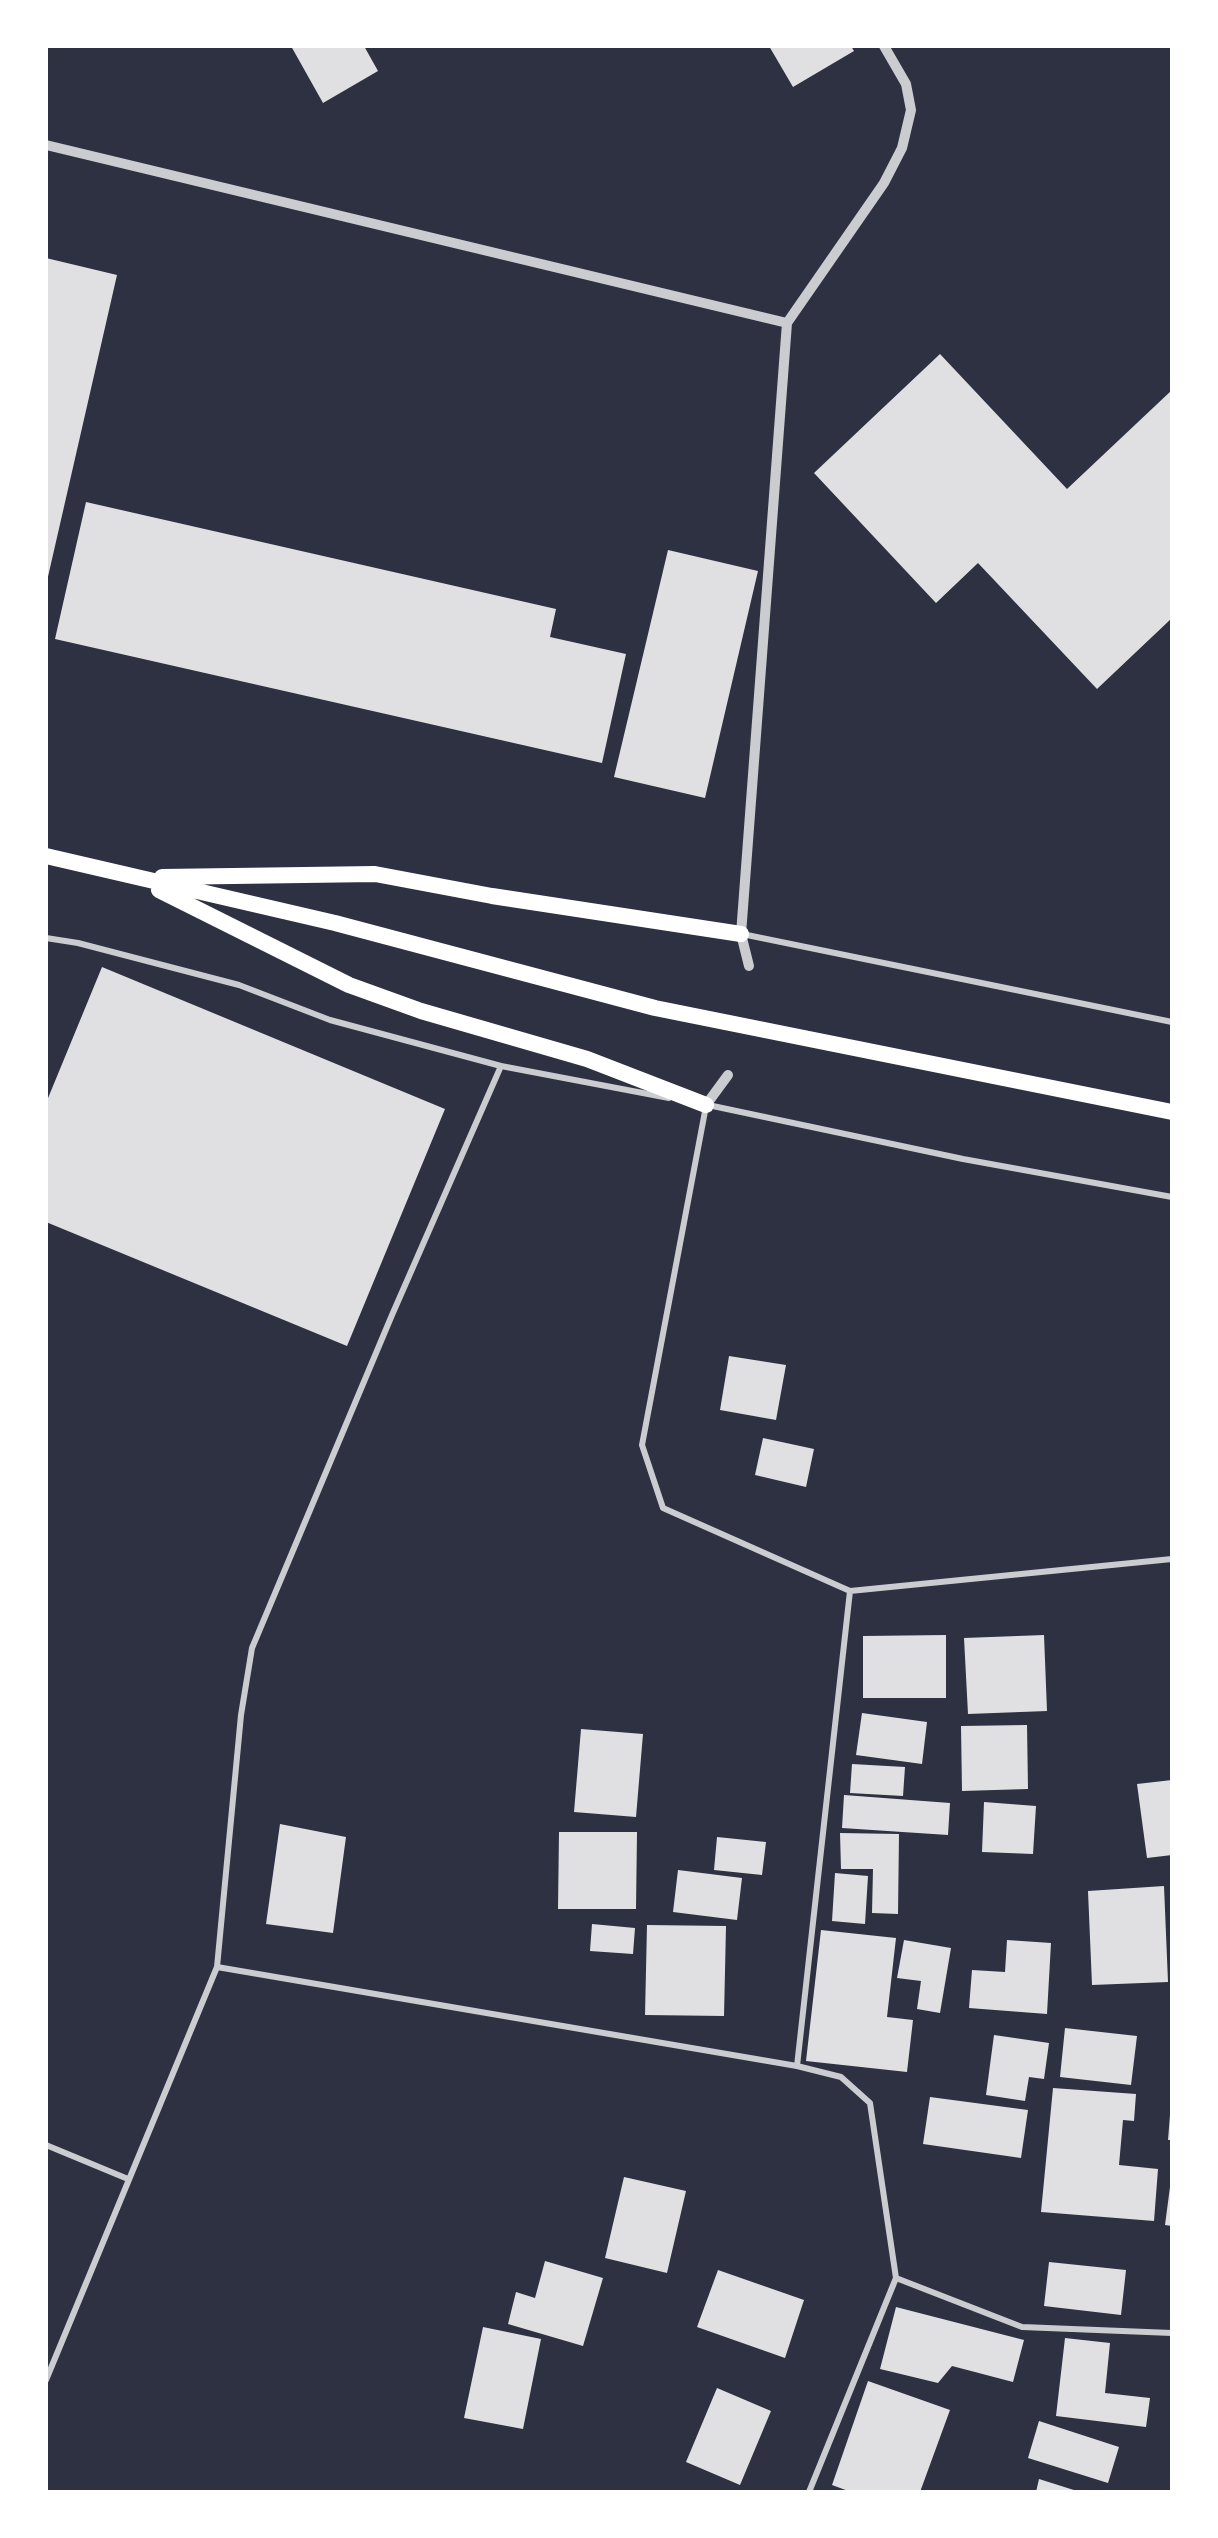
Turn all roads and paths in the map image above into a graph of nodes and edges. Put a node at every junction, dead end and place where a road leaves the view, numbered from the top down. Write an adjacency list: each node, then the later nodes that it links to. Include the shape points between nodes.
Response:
1 (884, 46): 3 (street, via 906,84 911,110 902,148 884,183)
2 (46, 145): 3 (street)
3 (786, 323): 6 (street)
4 (46, 856): 5 (highway)
5 (134, 878): 6 (highway, via 375,874); 12 (highway, via 349,985 421,1011 587,1059); 13 (highway, via 335,923 655,1008)
6 (741, 934): 8 (street); 9 (street)
7 (46, 938): 10 (street, via 239,985 330,1020)
8 (749, 966)
9 (1172, 1022)
10 (501, 1066): 12 (street); 17 (street, via 252,1648 241,1715)
11 (728, 1076): 12 (street)
12 (706, 1105): 14 (street, via 963,1159); 16 (street, via 642,1445 663,1508)
13 (1172, 1112)
14 (1172, 1197)
15 (1172, 1559): 16 (street)
16 (850, 1591): 18 (street)
17 (217, 1967): 18 (street); 20 (street)
18 (797, 2066): 21 (street, via 841,2077 870,2103)
19 (46, 2145): 20 (street)
20 (128, 2179): 23 (street)
21 (896, 2278): 22 (street, via 1022,2327); 24 (street)
22 (1172, 2333)
23 (46, 2380)
24 (809, 2492)

